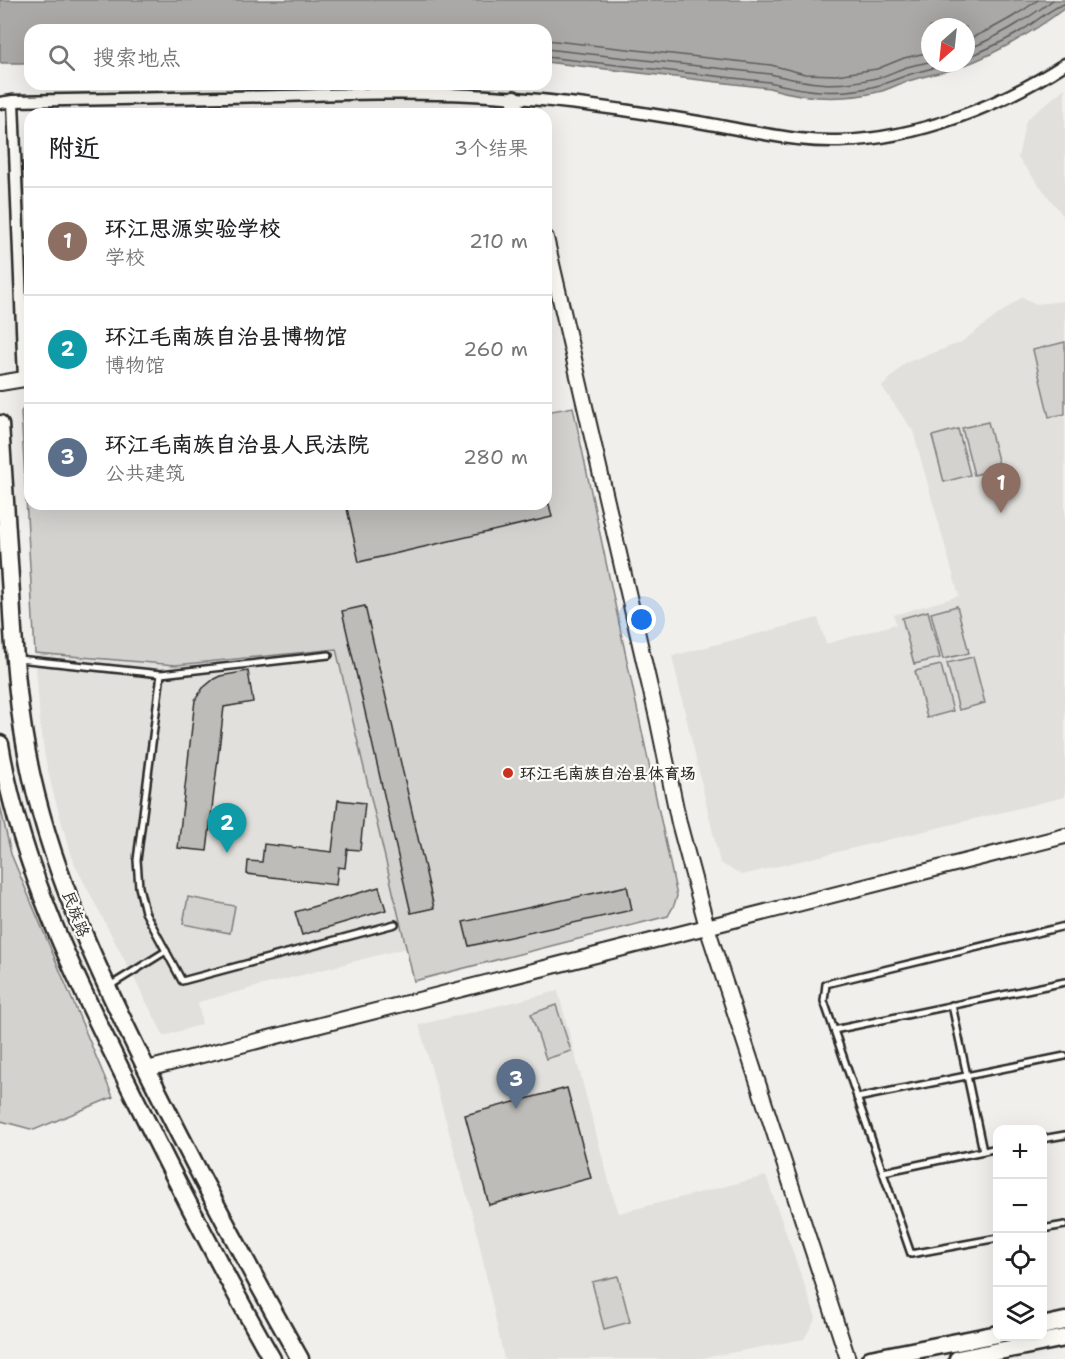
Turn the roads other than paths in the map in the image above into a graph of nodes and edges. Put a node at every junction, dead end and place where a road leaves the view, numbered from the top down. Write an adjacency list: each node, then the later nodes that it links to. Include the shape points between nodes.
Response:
1 (1065, 64): 2 (street, via 1021,90 956,118 896,134 848,141 801,140 615,108)
2 (514, 98): 3 (street, via 387,93); 5 (street)
3 (13, 101): 4 (street); 7 (street)
4 (0, 103)
5 (516, 108)
6 (552, 289): 17 (street)
7 (24, 319)
8 (24, 379): 9 (street)
9 (0, 383)
10 (0, 424): 12 (main road, 民族路)
11 (329, 655): 13 (lane)
12 (15, 658): 13 (lane); 21 (main road, 民族路, via 23,736 41,814 74,909)
13 (161, 674): 19 (lane, via 137,860 145,912)
14 (0, 744): 40 (main road, 民族路, via 25,845 70,965 163,1156)
15 (1065, 836): 17 (street)
16 (395, 924): 19 (lane, via 182,981)
17 (707, 926): 25 (street); 42 (street)
18 (1065, 926): 23 (lane, via 826,984 824,1001)
19 (166, 951): 21 (lane)
20 (1065, 982): 22 (lane)
21 (107, 987): 25 (main road, 民族路)
22 (952, 1005): 23 (lane); 26 (lane)
23 (834, 1029): 27 (lane)
24 (1065, 1056): 26 (lane)
25 (147, 1069): 41 (main road, 民族路)
26 (967, 1076): 27 (lane); 31 (lane)
27 (857, 1098): 32 (lane)
28 (1065, 1135): 29 (lane)
29 (1047, 1138)
30 (993, 1150): 31 (lane)
31 (983, 1152): 32 (lane)
32 (883, 1172): 35 (lane, via 911,1254)
33 (1065, 1225): 34 (lane)
34 (1047, 1228)
35 (993, 1239)
36 (1065, 1321): 37 (main road)
37 (1047, 1325)
38 (993, 1335): 43 (main road)
39 (1065, 1338): 44 (main road)
40 (272, 1359)
41 (300, 1359)
42 (848, 1359)
43 (870, 1359)
44 (958, 1359)

